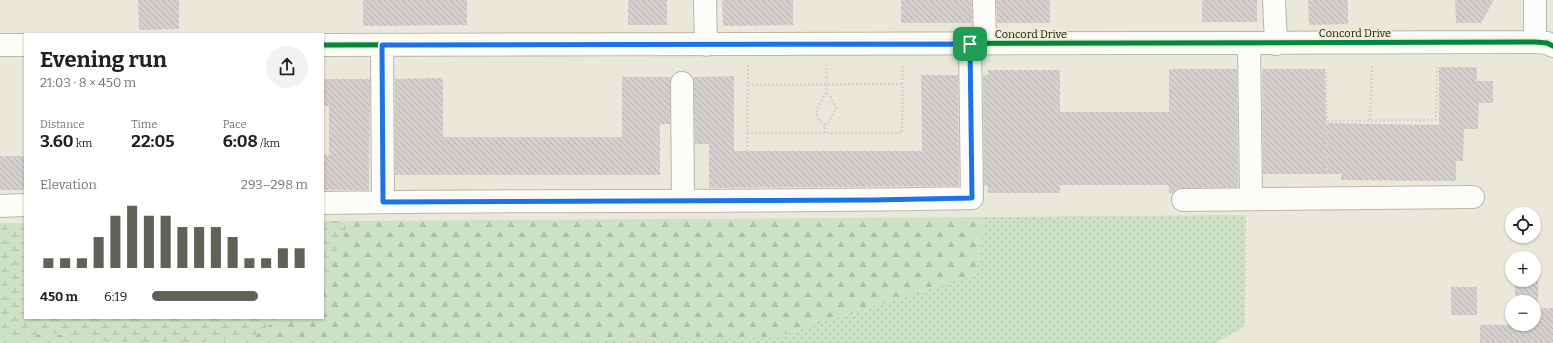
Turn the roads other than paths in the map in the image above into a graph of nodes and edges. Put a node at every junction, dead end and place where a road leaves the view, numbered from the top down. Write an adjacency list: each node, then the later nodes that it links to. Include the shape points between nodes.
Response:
1 (705, 0): 13 (street)
2 (984, 0): 6 (street)
3 (1274, 0): 8 (street)
4 (1535, 0): 5 (street)
5 (1547, 43): 8 (street, Concord Drive)
6 (977, 44): 7 (street, Concord Drive); 13 (street, Concord Drive); 17 (street, via 972,198)
7 (1250, 44): 8 (street, Concord Drive); 16 (street)
8 (1276, 44)
9 (0, 45): 10 (street)
10 (24, 45)
11 (324, 45): 12 (street, Concord Drive)
12 (382, 45): 13 (street, Concord Drive); 19 (street)
13 (706, 45)
14 (682, 83): 17 (street)
15 (1473, 197): 16 (street)
16 (1251, 198): 18 (street)
17 (683, 200): 19 (street)
18 (1183, 200)
19 (383, 202): 20 (street)
20 (324, 203)
21 (24, 205): 22 (street)
22 (0, 206)

